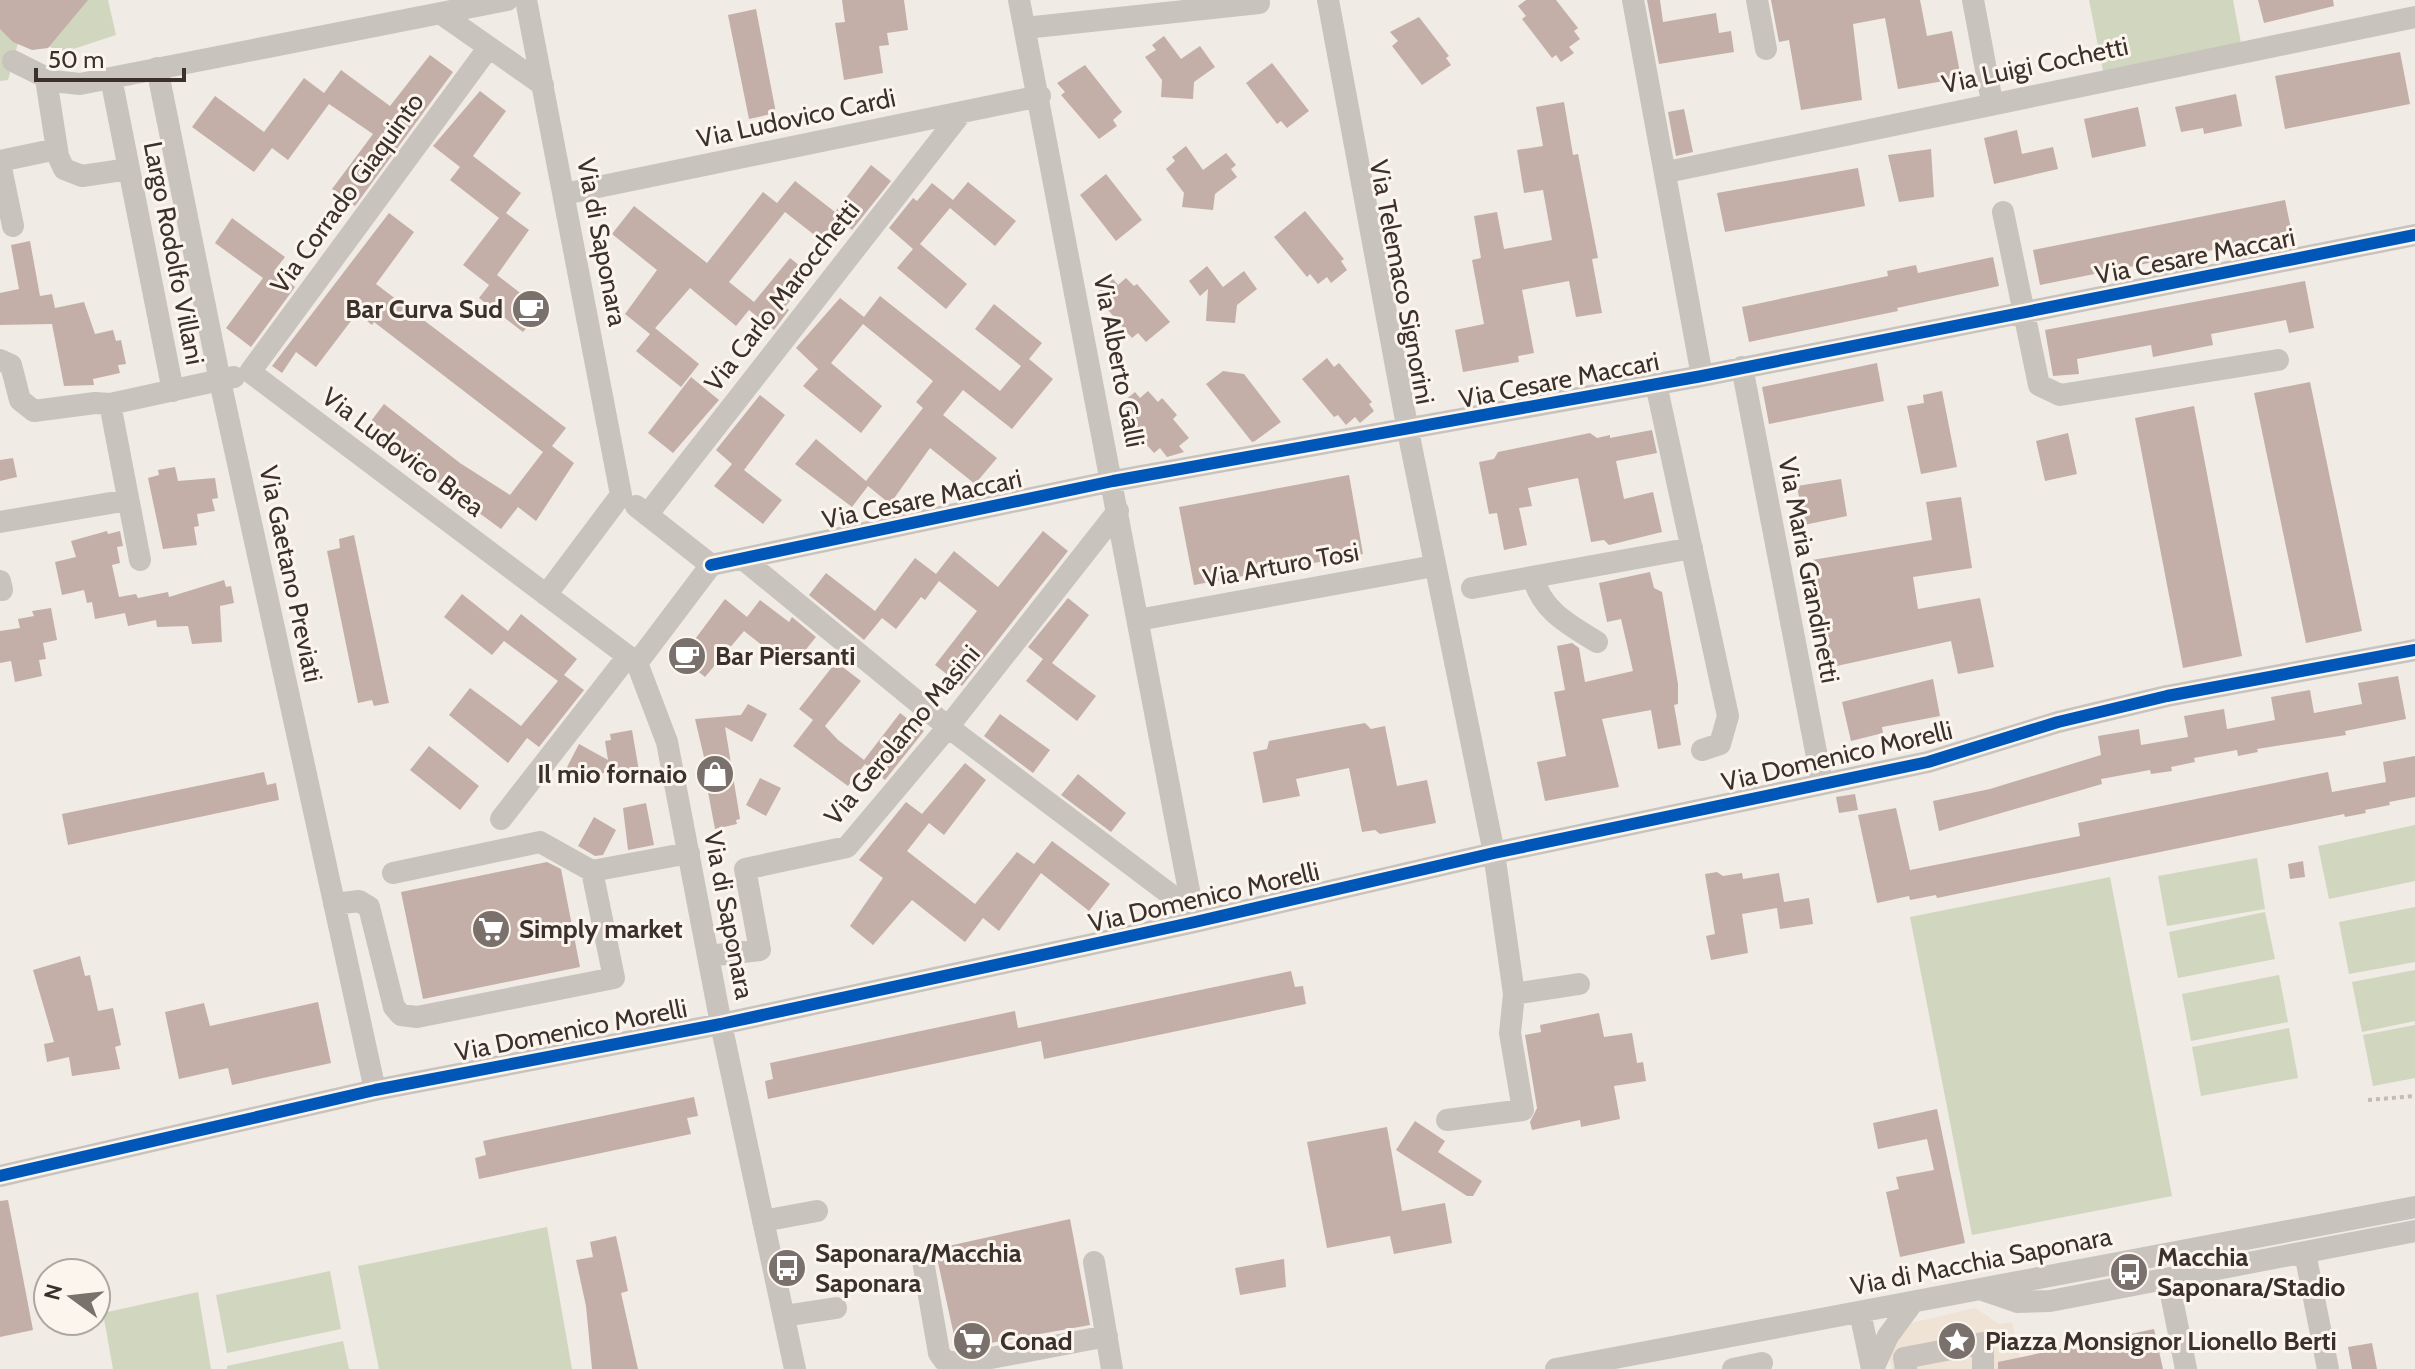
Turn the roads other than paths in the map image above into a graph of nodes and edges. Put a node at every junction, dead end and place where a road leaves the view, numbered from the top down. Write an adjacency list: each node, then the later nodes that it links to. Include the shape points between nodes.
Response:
1 (507, 0): 11 (street)
2 (526, 0): 20 (street, Via di Saponara)
3 (1019, 0): 13 (street, Via Alberto Galli)
4 (1328, 0): 42 (street, Via Telemaco Signorini)
5 (1633, 0): 27 (street)
6 (1757, 0): 15 (street)
7 (1973, 0): 22 (street)
8 (1225, 3): 9 (street); 10 (street)
9 (1259, 3)
10 (1136, 8): 13 (street)
11 (440, 13): 14 (street); 17 (street)
12 (2415, 17): 22 (street, Via Luigi Cochetti)
13 (1025, 28): 21 (street, Via Alberto Galli)
14 (489, 47): 20 (street); 36 (street, Via Corrado Giaquinto)
15 (1766, 49)
16 (13, 61): 19 (street)
17 (157, 68): 18 (street); 38 (street, Via Gaetano Previati)
18 (111, 78): 19 (street, via 70,84); 26 (street, Largo Rodolfo Villani)
19 (46, 79): 24 (street)
20 (543, 85): 28 (street, Via di Saponara)
21 (1040, 96): 23 (street, Via Ludovico Cardi); 43 (street, Via Alberto Galli)
22 (1992, 102): 27 (street, Via Luigi Cochetti)
23 (962, 112): 28 (street, Via Ludovico Cardi); 47 (street, Via Carlo Marocchetti)
24 (57, 149): 25 (street); 26 (street, via 64,169 75,175)
25 (0, 162): 30 (street)
26 (129, 169): 40 (street, Largo Rodolfo Villani)
27 (1667, 172): 37 (street)
28 (564, 194): 44 (street, Via di Saponara)
29 (2003, 212): 32 (street)
30 (13, 226)
31 (2415, 235): 32 (street, Via Cesare Maccari)
32 (2024, 312): 34 (street, via 2039,385 2060,395); 35 (street, Via Cesare Maccari)
33 (0, 360): 41 (street, via 13,369 20,400 28,409)
34 (2278, 360)
35 (1742, 367): 37 (street, Via Cesare Maccari); 63 (street, Via Maria Grandinetti)
36 (250, 372): 38 (street); 56 (street, Via Ludovico Brea)
37 (1702, 376): 39 (street, Via Cesare Maccari)
38 (220, 381): 40 (street, Largo Rodolfo Villani); 69 (street, Via Gaetano Previati)
39 (1656, 384): 42 (street, Via Cesare Maccari); 49 (street)
40 (173, 391): 41 (street)
41 (110, 404): 45 (street)
42 (1408, 431): 43 (street, Via Cesare Maccari); 53 (street, Via Telemaco Signorini)
43 (1113, 481): 46 (street, Via Alberto Galli); 50 (street, Via Cesare Maccari)
44 (621, 495): 47 (street); 56 (street)
45 (128, 500): 48 (street); 51 (street)
46 (1118, 511): 57 (street, Via Alberto Galli); 61 (street, Via Gerolamo Masini)
47 (647, 515): 52 (street)
48 (0, 522)
49 (1692, 548): 54 (street); 62 (street, via 1728,716 1720,744)
50 (743, 559): 52 (street, Via Cesare Maccari); 61 (street)
51 (140, 560)
52 (711, 565): 60 (street)
53 (1434, 566): 57 (street, Via Arturo Tosi); 66 (street, Via Telemaco Signorini)
54 (1533, 577): 55 (street); 58 (street, via 1554,615)
55 (1472, 588)
56 (546, 595): 60 (street, Via Ludovico Brea)
57 (1138, 620): 70 (street, Via Alberto Galli)
58 (1597, 642)
59 (2415, 650): 63 (street, Via Domenico Morelli, via 2167,696 1928,762)
60 (632, 660): 64 (street); 65 (street, Via di Saponara, via 664,731)
61 (948, 727): 70 (street); 71 (street, Via Gerolamo Masini, via 847,847 745,869 760,950)
62 (1702, 750)
63 (1822, 783): 66 (street, Via Domenico Morelli)
64 (501, 819)
65 (689, 853): 67 (street); 71 (street, Via di Saponara)
66 (1494, 853): 70 (street, Via Domenico Morelli); 73 (street, Via Telemaco Signorini)
67 (592, 871): 68 (street, via 540,842); 69 (street, via 614,978 417,1017 401,1015 391,1002 369,907 359,901)
68 (393, 873)
69 (334, 904): 75 (street, Via Gaetano Previati)
70 (1193, 916): 74 (street, Via Domenico Morelli)
71 (708, 956): 74 (street, Via di Saponara)
72 (1579, 984): 73 (street)
73 (1514, 994): 76 (street, Via Telemaco Signorini, via 1510,1033 1523,1110)
74 (721, 1024): 75 (street, Via Domenico Morelli); 80 (street, Via di Saponara)
75 (375, 1090): 77 (street, Via Domenico Morelli)
76 (1447, 1120)
77 (0, 1176)
78 (2415, 1207): 86 (street, Via di Macchia Saponara)
79 (817, 1211): 80 (street)
80 (763, 1221): 90 (street, Via di Saponara)
81 (2415, 1231): 82 (street)
82 (2305, 1253): 85 (street); 101 (street)
83 (923, 1261): 91 (street, via 944,1360 959,1364)
84 (1094, 1262): 91 (street)
85 (2168, 1279): 86 (street, via 2038,1303 2010,1301); 100 (street)
86 (1982, 1289): 87 (street, Via di Macchia Saponara)
87 (1913, 1302): 89 (street, Via di Macchia Saponara); 97 (street)
88 (836, 1308): 90 (street)
89 (1860, 1312): 95 (street, Via di Macchia Saponara); 97 (street)
90 (784, 1316): 93 (street, Via di Saponara)
91 (1107, 1336): 94 (street)
92 (1762, 1363): 96 (street)
93 (795, 1369)
94 (1112, 1369)
95 (1556, 1369)
96 (1733, 1369)
97 (1873, 1369)
98 (1906, 1369): 99 (street, via 1904,1358 1983,1343)
99 (1983, 1369)
100 (2186, 1369)
101 (2328, 1369)

